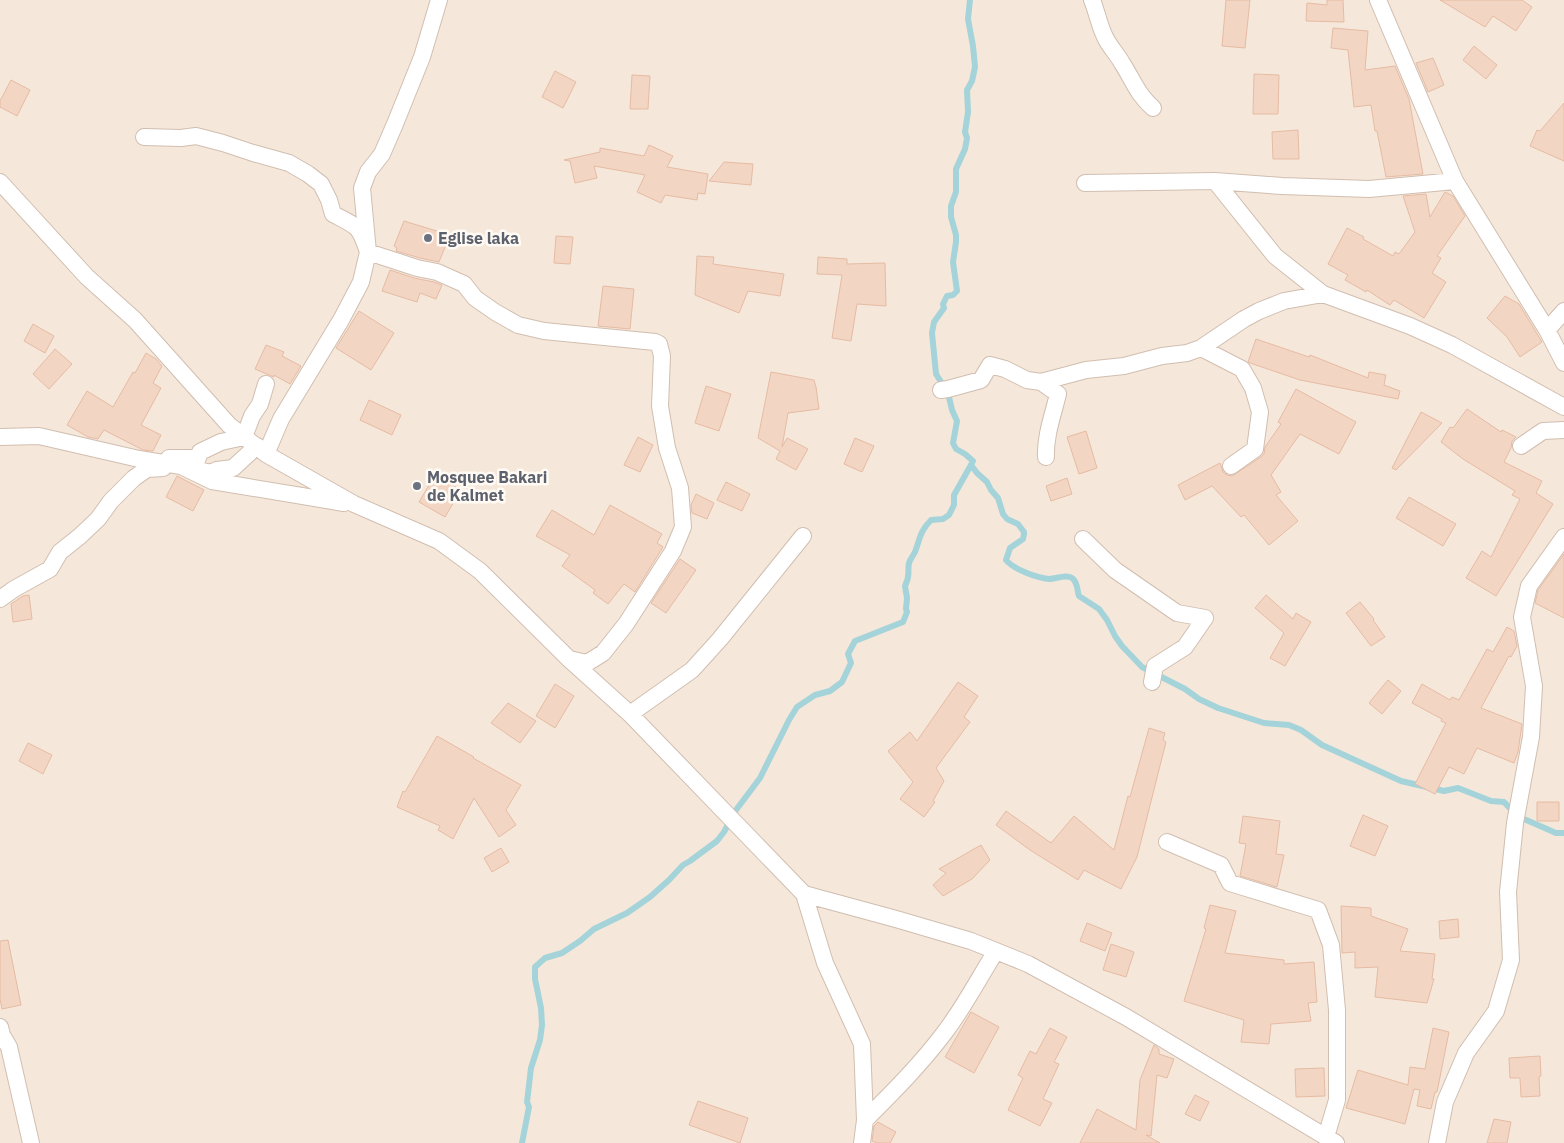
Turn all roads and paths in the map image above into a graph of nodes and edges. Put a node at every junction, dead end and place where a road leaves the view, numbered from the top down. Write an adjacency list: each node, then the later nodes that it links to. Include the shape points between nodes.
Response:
1 (439, 0): 10 (street, via 422,57 395,124 362,188)
2 (1092, 0): 4 (street, via 1106,40 1142,98)
3 (1378, 0): 7 (street)
4 (1153, 108)
5 (144, 137): 10 (street, via 196,136 289,163 321,184 333,214 357,227)
6 (1215, 181): 7 (street, via 1369,190); 9 (street); 11 (street, via 1275,256)
7 (1455, 181): 13 (street)
8 (0, 182): 22 (street, via 87,277 135,320 229,425)
9 (1085, 183)
10 (368, 252): 22 (street, via 361,282 341,320 281,419); 33 (street, via 437,272 464,284 475,298 518,325 659,344 662,356 660,406 667,448 680,488 683,527 668,559 603,653 587,663)
11 (1323, 294): 14 (street, via 1284,301 1259,311); 19 (street, via 1452,345)
12 (1564, 311): 13 (street)
13 (1548, 330): 15 (street)
14 (1201, 348): 16 (street); 27 (street, via 1242,369 1253,388 1260,412 1255,449)
15 (1564, 363)
16 (1041, 382): 18 (street, via 1027,380 990,365 981,380); 24 (street, via 1058,394 1046,440)
17 (266, 384): 22 (street, via 260,404 252,416)
18 (941, 390)
19 (1564, 407)
20 (1564, 430): 23 (street, via 1543,431)
21 (0, 437): 25 (street, via 38,436)
22 (256, 446): 25 (street, via 221,442 200,452 198,458); 26 (street, via 228,470 211,473); 28 (street)
23 (1521, 446)
24 (1046, 457)
25 (139, 459): 26 (street)
26 (181, 466): 28 (street, via 212,481); 32 (street, via 147,469 134,478 98,519 60,552 50,569)
27 (1231, 466)
28 (354, 504): 33 (street, via 446,546 480,571)
29 (802, 536): 35 (street, via 692,670)
30 (1564, 537): 44 (street, via 1529,586 1522,617 1534,686 1531,737 1516,816 1508,892 1510,960 1496,1011 1466,1053 1445,1102)
31 (1083, 539): 34 (street, via 1115,570 1177,613 1205,618 1185,647)
32 (0, 599)
33 (569, 659): 35 (street)
34 (1154, 674)
35 (630, 714): 37 (street)
36 (1167, 842): 41 (street, via 1221,864 1230,884 1318,910 1331,945 1337,1010 1337,1100)
37 (804, 894): 38 (street); 40 (street, via 825,963 862,1044)
38 (996, 951): 40 (street, via 945,1032); 41 (street, via 1028,964 1126,1016)
39 (0, 1027): 42 (street, via 9,1046)
40 (865, 1120): 43 (street)
41 (1331, 1140)
42 (31, 1143)
43 (862, 1143)
44 (1437, 1143)

